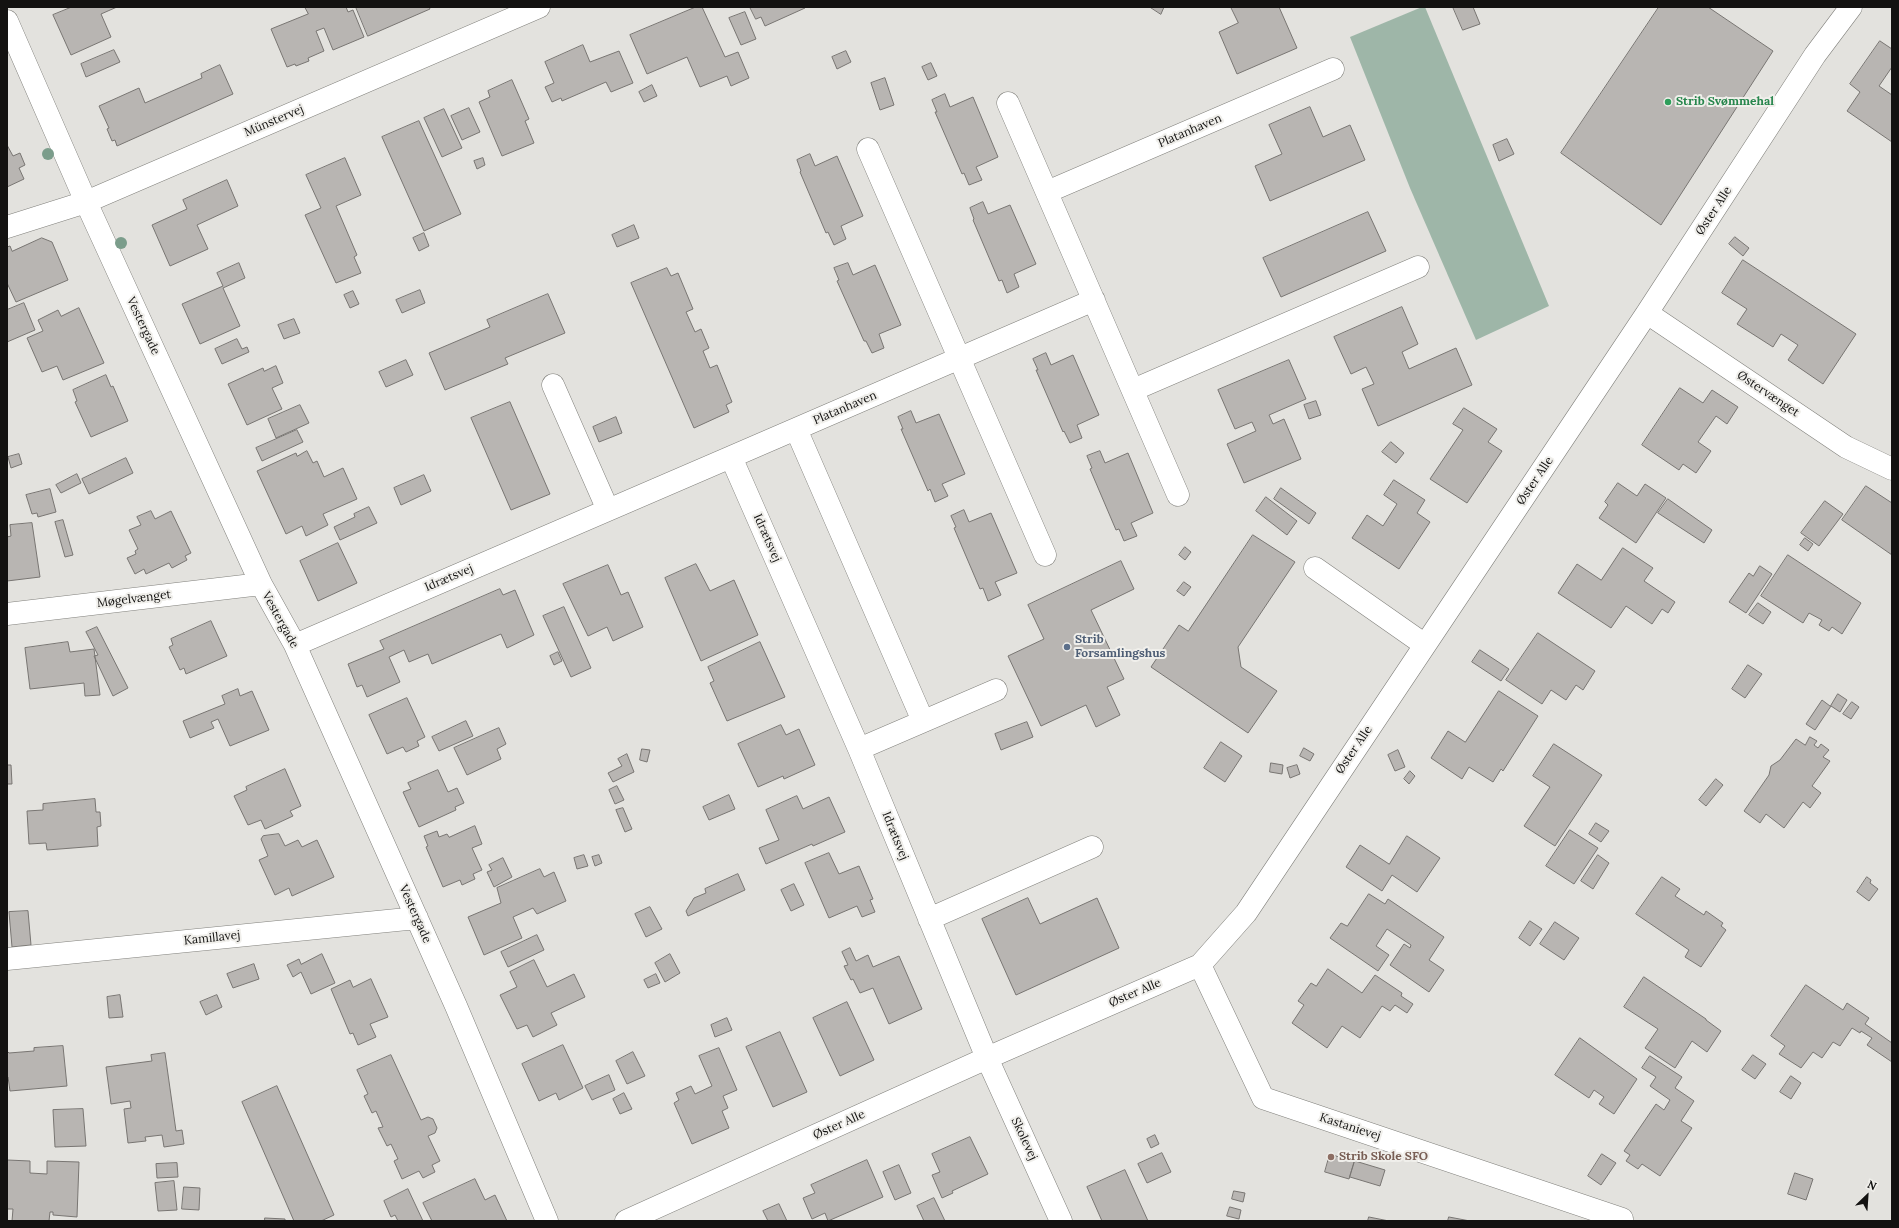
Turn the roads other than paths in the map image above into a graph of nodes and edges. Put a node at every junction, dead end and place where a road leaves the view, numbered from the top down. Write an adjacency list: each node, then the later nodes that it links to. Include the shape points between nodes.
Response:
1 (539, 7): 8 (street, Münstervej)
2 (1851, 7): 12 (street, Øster Alle, via 1815,55)
3 (7, 21): 8 (street, Vestergade)
4 (1333, 69): 7 (street, Platanhaven)
5 (1008, 103): 7 (street)
6 (868, 148): 13 (street)
7 (1047, 192): 11 (street)
8 (86, 202): 9 (street, Münstervej); 23 (street, Vestergade)
9 (7, 228)
10 (1418, 267): 15 (street)
11 (1094, 300): 13 (street, Platanhaven); 15 (street)
12 (1647, 313): 18 (street, Østervænget, via 1846,447); 26 (street, Øster Alle)
13 (959, 358): 16 (street, Platanhaven); 21 (street)
14 (553, 385): 20 (street)
15 (1133, 390): 19 (street)
16 (796, 429): 17 (street, Platanhaven); 28 (street)
17 (731, 457): 20 (street, Idrætsvej); 29 (street, Idrætsvej)
18 (1892, 469)
19 (1178, 495)
20 (608, 510): 25 (street, Idrætsvej)
21 (1045, 555)
22 (1315, 568): 26 (street)
23 (261, 584): 24 (street, Møgelvænget); 25 (street, Vestergade)
24 (7, 614)
25 (295, 645): 31 (street, Vestergade)
26 (1425, 645): 34 (street, Øster Alle, via 1246,913)
27 (996, 690): 28 (street)
28 (923, 721): 29 (street)
29 (859, 749): 32 (street, Idrætsvej)
30 (1092, 847): 32 (street)
31 (417, 918): 33 (street, Kamillavej); 37 (street, Vestergade)
32 (929, 919): 35 (street, Idrætsvej)
33 (7, 959)
34 (1200, 965): 35 (street, Øster Alle); 36 (street, Kastanievej, via 1263,1098)
35 (987, 1058): 38 (street, Øster Alle); 39 (street, Skolevej)
36 (1622, 1219)
37 (547, 1221)
38 (626, 1221)
39 (1062, 1221)

